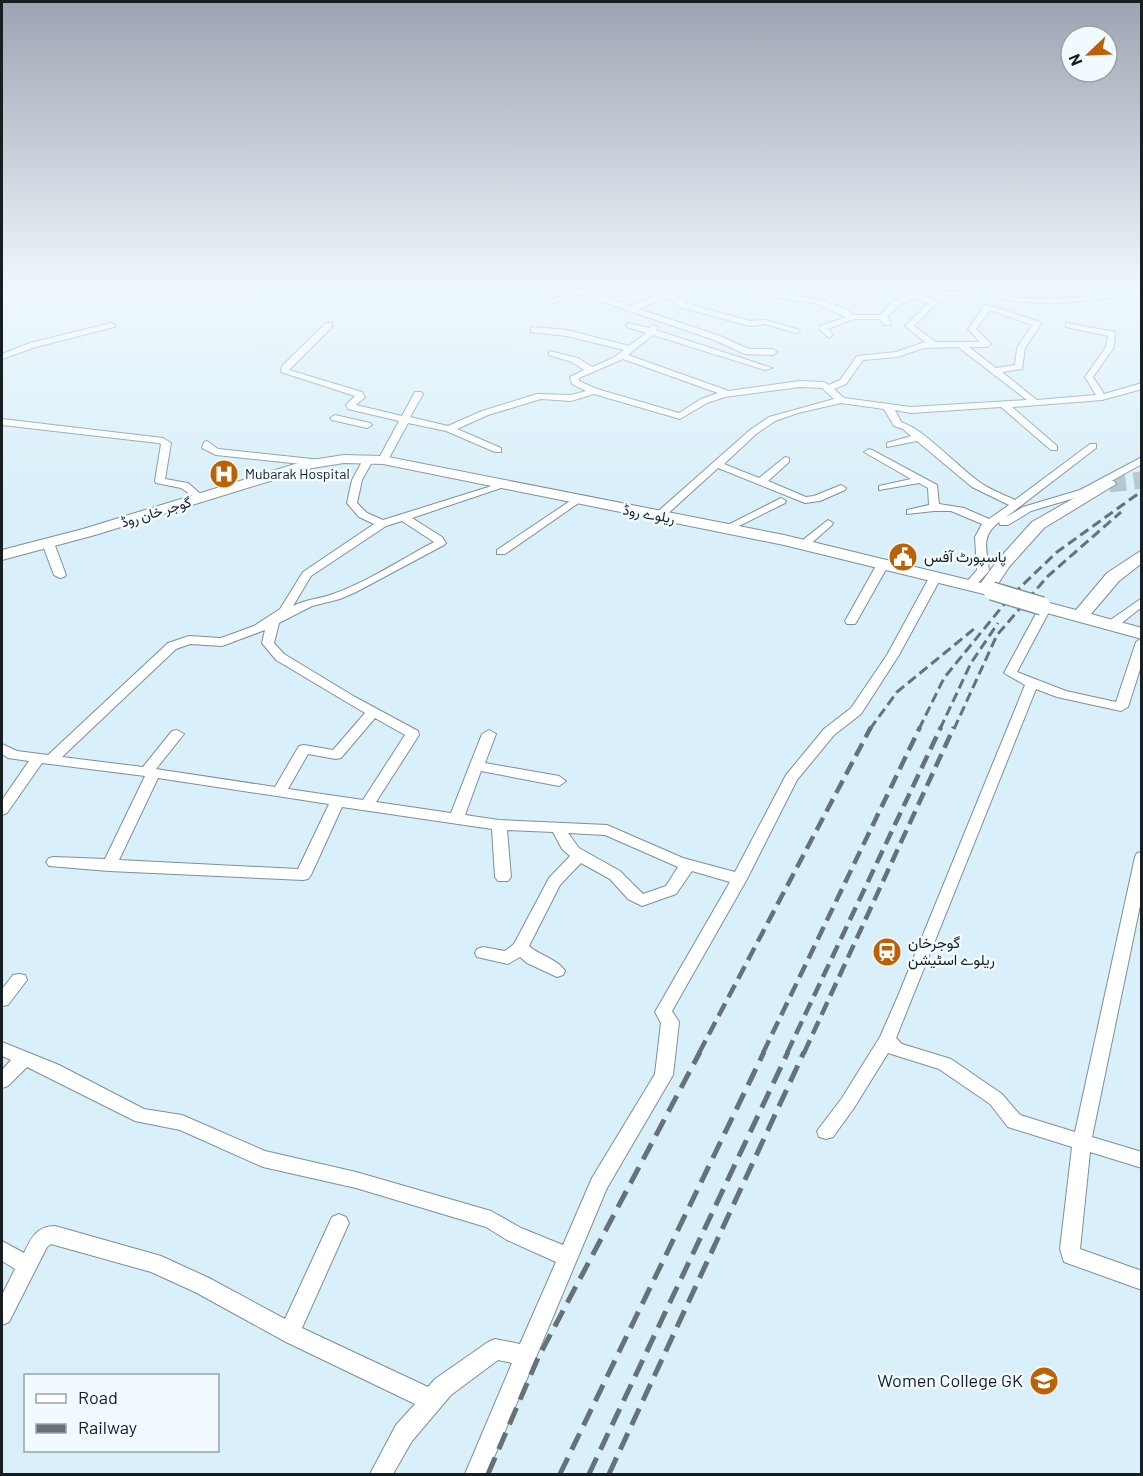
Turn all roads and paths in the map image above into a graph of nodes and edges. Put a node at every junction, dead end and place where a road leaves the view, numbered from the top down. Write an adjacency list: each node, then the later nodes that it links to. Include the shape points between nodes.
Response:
1 (295, 358): 23 (street, via 285,372 359,394 350,406)
2 (568, 358): 11 (street)
3 (619, 358): 11 (street)
4 (628, 358): 16 (street)
5 (735, 358): 10 (street)
6 (862, 358): 14 (street, via 843,382)
7 (979, 358): 12 (street)
8 (1020, 358): 12 (street, via 1019,367)
9 (1102, 358): 18 (street, via 1089,377)
10 (768, 368)
11 (591, 370): 15 (street, via 573,379)
12 (995, 370): 20 (street)
13 (1142, 386): 18 (street)
14 (830, 388): 16 (street, via 810,384); 19 (street)
15 (594, 391): 16 (street, via 680,416); 27 (street, via 571,398 540,396)
16 (727, 393)
17 (418, 394): 25 (street)
18 (1102, 397): 20 (street)
19 (842, 400): 22 (street); 39 (street, via 772,418)
20 (1036, 403): 21 (street)
21 (1004, 405): 22 (street, via 920,410); 32 (street)
22 (888, 407): 28 (street, via 897,424)
23 (381, 415): 24 (street, via 364,428); 25 (street)
24 (335, 418)
25 (405, 419): 27 (street); 35 (street)
26 (2, 422): 46 (street, via 160,440 167,450 160,481 184,485)
27 (449, 429): 33 (street)
28 (919, 437): 30 (street); 49 (street, via 976,485)
29 (207, 444): 38 (street, via 216,452)
30 (890, 445)
31 (1093, 446): 49 (street)
32 (1054, 448)
33 (498, 450)
34 (869, 452): 40 (street)
35 (376, 460): 38 (main road, ریلوے روڈ); 43 (main road, ریلوے روڈ); 55 (street, via 357,480 352,503)
36 (785, 460): 41 (street)
37 (1142, 460): 60 (street, via 1073,496 1017,514)
38 (315, 463): 46 (main road, گوجر خان روڈ)
39 (716, 464): 41 (street); 52 (street)
40 (921, 480): 45 (street); 50 (street, via 934,489)
41 (761, 482): 44 (street, via 808,501)
42 (1109, 484): 68 (main road, via 1038,525 1003,564)
43 (502, 486): 47 (main road, ریلوے روڈ); 53 (street)
44 (841, 488)
45 (884, 488)
46 (200, 498): 58 (main road, گوجر خان روڈ)
47 (576, 500): 52 (main road, ریلوے روڈ); 61 (street)
48 (781, 501): 57 (street)
49 (1015, 504): 56 (street)
50 (934, 506): 51 (street); 56 (street, via 962,510)
51 (910, 512)
52 (659, 516): 57 (main road, ریلوے روڈ)
53 (403, 517): 55 (street); 72 (street, via 440,543 352,590 308,603)
54 (828, 523): 59 (street)
55 (382, 524): 72 (street, via 307,574 297,594)
56 (990, 524): 60 (street, via 980,537)
57 (727, 528): 59 (main road, ریلوے روڈ)
58 (48, 543): 62 (main road, گوجر خان روڈ); 65 (street)
59 (803, 545): 64 (main road, ریلوے روڈ)
60 (980, 548): 67 (street, via 983,571)
61 (501, 552)
62 (2, 555)
63 (1142, 555): 71 (main road, via 1113,577)
64 (883, 564): 66 (main road, ریلوے روڈ); 73 (street)
65 (60, 575)
66 (936, 576): 67 (main road, ریلوے روڈ); 100 (street, via 893,655 856,711 829,732 791,778)
67 (970, 585): 68 (main road, ریلوے روڈ)
68 (989, 590): 70 (main road, ریلوے روڈ, bridge)
69 (1142, 601): 74 (street)
70 (1043, 607): 71 (main road, ریلوے روڈ); 78 (street, via 1010,674)
71 (1080, 617): 74 (main road, ریلوے روڈ)
72 (273, 621): 79 (street, via 268,643 280,657); 83 (street, via 230,640 189,640 172,646)
73 (851, 621)
74 (1110, 626): 75 (main road, ریلوے روڈ)
75 (1142, 634)
76 (1142, 642): 77 (street)
77 (1139, 659): 78 (street, via 1121,707)
78 (1032, 683): 107 (street, via 990,781 931,941)
79 (373, 712): 87 (street, via 336,755 304,749); 89 (street, via 409,728 412,735)
80 (177, 734): 85 (street)
81 (489, 734): 84 (street)
82 (2, 748): 83 (street, via 13,754)
83 (45, 758): 85 (street); 90 (street)
84 (476, 766): 86 (street); 91 (street)
85 (150, 772): 87 (street); 98 (street)
86 (558, 781)
87 (278, 793): 88 (street)
88 (338, 800): 89 (street); 98 (street, via 303,875)
89 (367, 805): 91 (street)
90 (2, 810)
91 (456, 819): 92 (street)
92 (498, 825): 93 (street); 99 (street)
93 (558, 828): 94 (street, via 567,846); 97 (street, via 607,830)
94 (579, 856): 97 (street, via 617,876 634,897 642,900 671,890); 102 (street, via 554,882)
95 (1142, 857): 101 (street)
96 (54, 862): 98 (street)
97 (688, 865): 100 (street)
98 (109, 866)
99 (503, 877)
100 (739, 879): 116 (street, via 663,1012 670,1022 664,1075 599,1184)
101 (1137, 904): 112 (street)
102 (520, 948): 103 (street, via 508,958); 104 (street)
103 (483, 953)
104 (557, 971)
105 (19, 980): 106 (street)
106 (2, 1000)
107 (887, 1040): 111 (street); 112 (street, via 896,1049 945,1064 996,1099 1014,1121)
108 (2, 1049): 109 (street)
109 (24, 1058): 110 (street); 116 (street, via 141,1116 182,1123 263,1159 366,1182 490,1220)
110 (2, 1081)
111 (826, 1131)
112 (1082, 1142): 113 (street); 118 (street, via 1071,1255)
113 (1142, 1160)
114 (339, 1222): 120 (street)
115 (2, 1250): 117 (street)
116 (568, 1257): 121 (street)
117 (27, 1266): 119 (street); 120 (street, via 40,1241 48,1235 98,1245 164,1267)
118 (1142, 1281)
119 (2, 1315)
120 (289, 1333): 122 (street)
121 (527, 1356): 122 (street, via 495,1348); 124 (street)
122 (431, 1400): 123 (street, via 404,1434)
123 (381, 1474)
124 (476, 1474)

